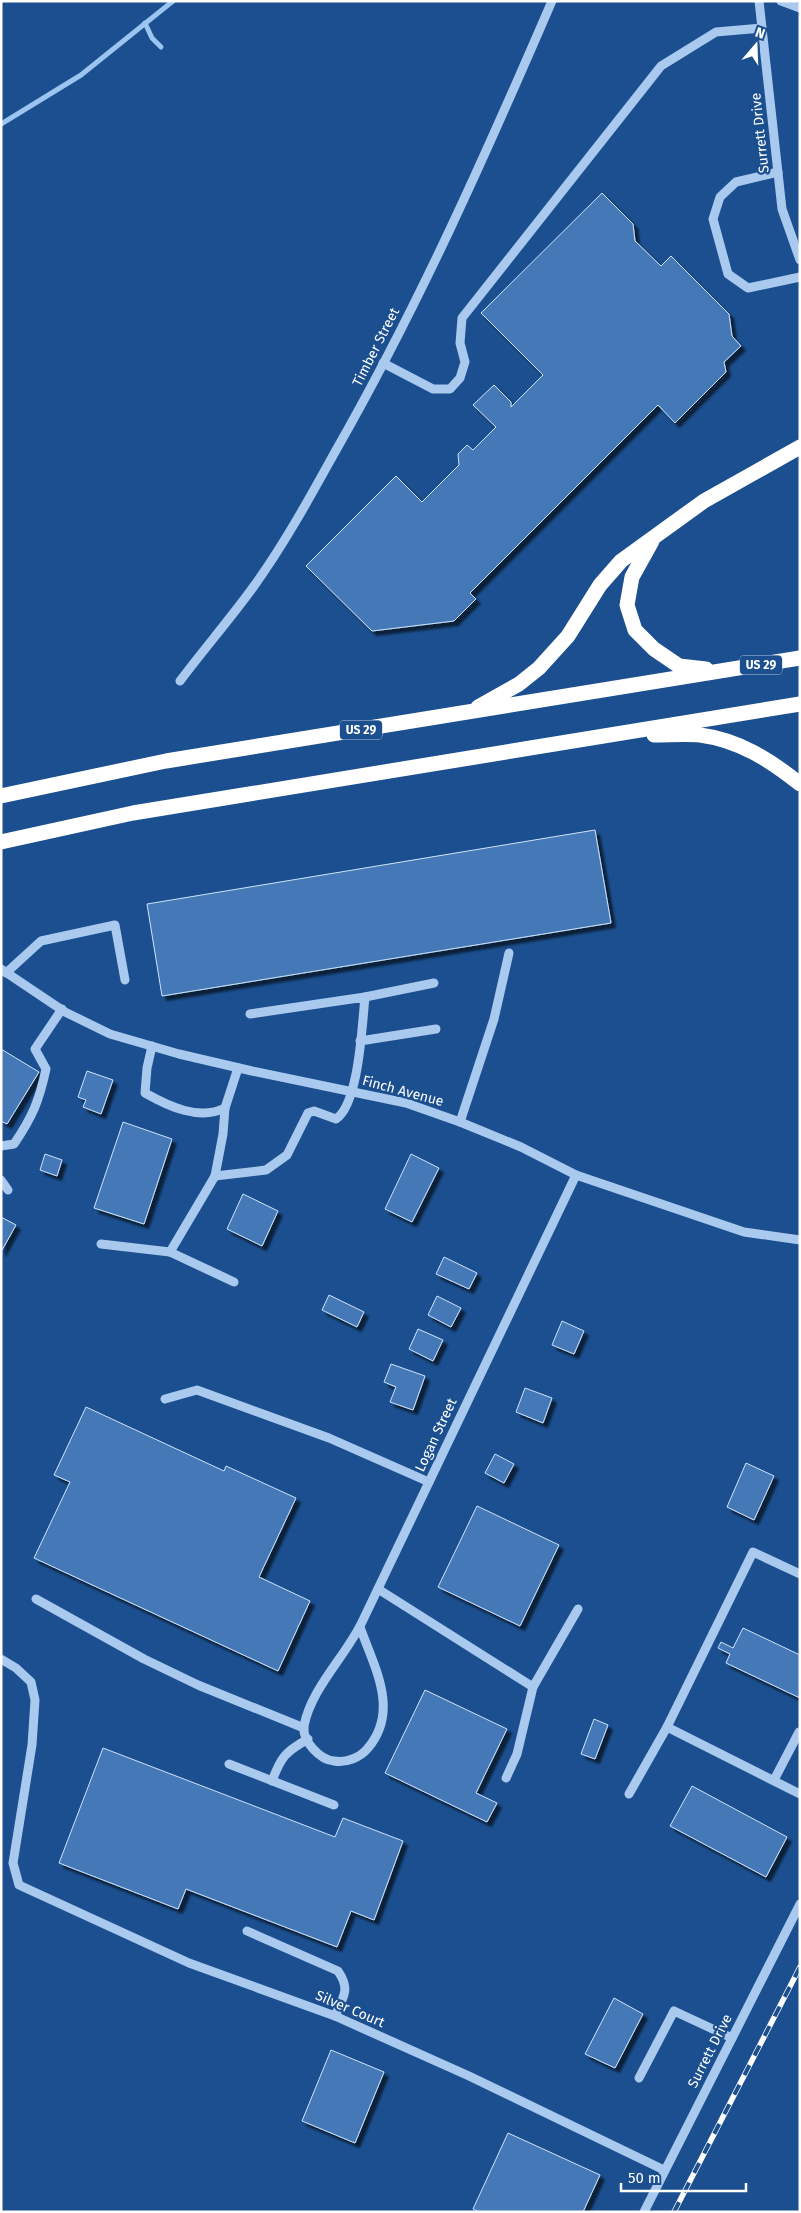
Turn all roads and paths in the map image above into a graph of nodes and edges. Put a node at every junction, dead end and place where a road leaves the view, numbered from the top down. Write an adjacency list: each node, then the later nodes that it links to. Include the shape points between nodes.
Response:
1 (552, 1): 9 (street, Timber Street, via 491,142)
2 (760, 1): 5 (street, Surrett Drive)
3 (782, 1): 4 (street)
4 (800, 8)
5 (762, 28): 6 (street, Surrett Drive); 9 (street, via 716,32 662,66 462,318 460,343 465,362 460,378 450,389 433,389)
6 (778, 172): 7 (street, Surrett Drive, via 782,208); 8 (street, via 736,182 720,197 713,219 728,274 748,288)
7 (800, 260)
8 (800, 277)
9 (383, 362): 14 (street, Timber Street, via 363,404 255,586)
10 (800, 447): 11 (highway, via 704,502)
11 (655, 536): 13 (highway, via 632,577 628,605 635,630 654,649 679,666); 16 (highway, via 616,567 600,585 568,636 539,668 519,684)
12 (800, 658): 13 (highway, US 29)
13 (722, 671): 16 (highway, US 29)
14 (180, 681)
15 (800, 704): 17 (highway)
16 (470, 712): 19 (highway, US 29, via 166,761)
17 (615, 734): 18 (highway, via 701,735 746,747); 20 (highway, via 133,813)
18 (800, 784)
19 (1, 796)
20 (1, 842)
21 (508, 953): 34 (street, via 494,1019)
22 (4, 971): 23 (street, via 41,940 114,925); 26 (street, Finch Avenue)
23 (125, 980)
24 (434, 983): 25 (street)
25 (365, 997): 27 (street); 29 (street)
26 (62, 1009): 30 (street, Finch Avenue, via 110,1034); 35 (street, via 35,1049 46,1069 36,1108 14,1144)
27 (250, 1014)
28 (436, 1029): 29 (street)
29 (360, 1041): 32 (street)
30 (152, 1046): 31 (street, Finch Avenue); 33 (street, via 145,1093 165,1104 192,1112 215,1113)
31 (238, 1068): 32 (street, Finch Avenue); 33 (street)
32 (354, 1092): 34 (street, Finch Avenue, via 406,1103); 37 (street, via 342,1116 336,1119 314,1111 308,1113 287,1155 266,1170)
33 (225, 1108): 37 (street, via 224,1134)
34 (460, 1122): 36 (street, Finch Avenue)
35 (1, 1146)
36 (576, 1174): 40 (street, Finch Avenue, via 744,1232); 45 (street, Logan Street)
37 (215, 1176): 42 (street)
38 (1, 1180): 39 (street)
39 (8, 1190)
40 (800, 1240)
41 (101, 1244): 42 (street)
42 (170, 1252): 43 (street)
43 (234, 1282)
44 (165, 1399): 45 (street, via 197,1390 328,1438)
45 (429, 1482): 47 (street, Logan Street)
46 (800, 1574): 53 (street, via 753,1552)
47 (378, 1589): 50 (street, Logan Street); 52 (street)
48 (36, 1599): 54 (street, via 198,1685)
49 (578, 1609): 52 (street)
50 (360, 1627): 54 (street, Logan Street, via 312,1703); 56 (street, via 383,1692 384,1713 380,1731 364,1752 347,1761 333,1762 322,1757)
51 (1, 1659): 66 (street, Silver Court, via 31,1682 35,1700 32,1745 13,1863 19,1885 189,1963)
52 (533, 1687): 58 (street, via 517,1754)
53 (667, 1727): 59 (street); 61 (street)
54 (304, 1728): 56 (street)
55 (799, 1732): 59 (street)
56 (308, 1739): 60 (street, via 289,1750)
57 (228, 1764): 60 (street)
58 (506, 1778)
59 (774, 1780): 62 (street)
60 (272, 1781): 63 (street)
61 (629, 1794)
62 (800, 1794)
63 (334, 1805)
64 (800, 1904): 67 (street, Surrett Drive)
65 (247, 1931): 66 (street, via 338,1971 346,1990)
66 (335, 2016): 69 (street, Silver Court)
67 (732, 2038): 68 (street, via 674,2011); 69 (street, Surrett Drive)
68 (639, 2078)
69 (664, 2170): 70 (street, Surrett Drive)
70 (644, 2212)

